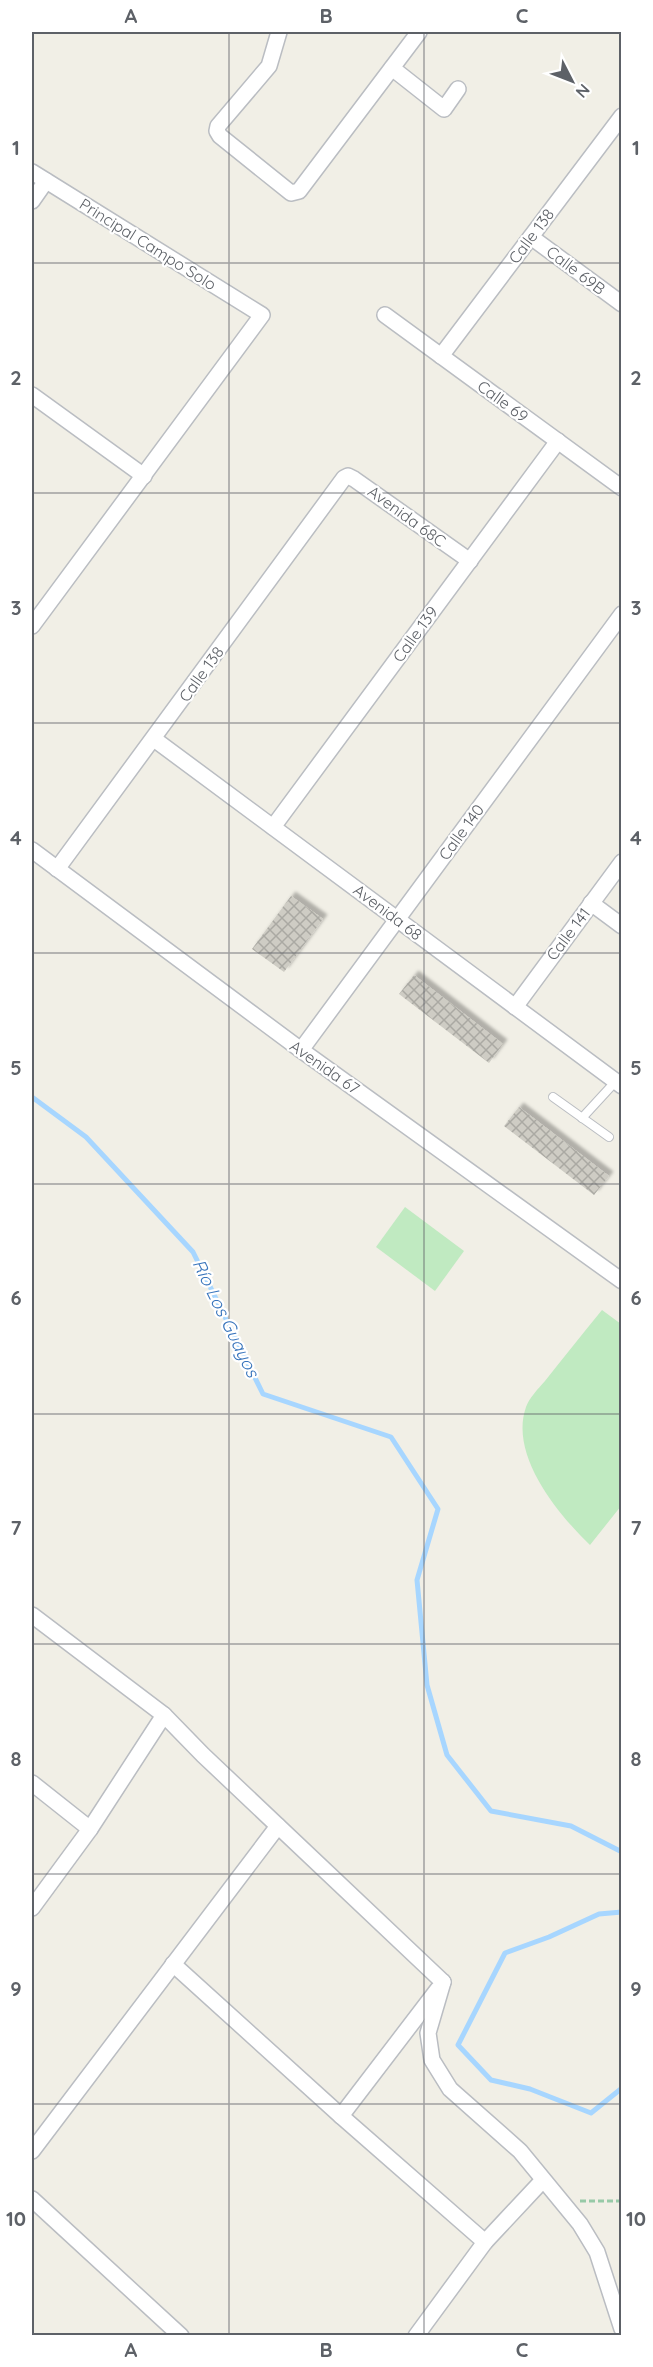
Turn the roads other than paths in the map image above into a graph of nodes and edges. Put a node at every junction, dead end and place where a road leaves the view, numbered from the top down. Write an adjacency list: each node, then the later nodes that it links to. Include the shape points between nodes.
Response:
1 (279, 32): 3 (street, via 269,66 217,131 291,193 299,191)
2 (419, 32): 3 (street)
3 (392, 68): 4 (street, via 444,109)
4 (458, 89)
5 (621, 116): 9 (street, Calle 138)
6 (32, 172): 7 (street, Principal Campo Solo)
7 (46, 181): 8 (street); 15 (street, Principal Campo Solo, via 261,312 262,317)
8 (32, 201)
9 (531, 237): 10 (street, Calle 69B); 12 (street, Calle 138)
10 (621, 304)
11 (385, 315): 12 (street, Calle 69)
12 (441, 356): 14 (street, Calle 69)
13 (32, 395): 15 (street)
14 (558, 441): 17 (street, Calle 69); 18 (street, Calle 139)
15 (144, 476): 20 (street)
16 (344, 478): 18 (street, Avenida 68C, via 354,478); 21 (street, Calle 138)
17 (621, 488)
18 (470, 561): 22 (street, Calle 139)
19 (621, 614): 27 (street, Calle 140)
20 (33, 619)
21 (154, 739): 22 (street, Avenida 68); 25 (street, Calle 138)
22 (273, 827): 27 (street, Avenida 68)
23 (32, 850): 25 (street, Avenida 67)
24 (621, 862): 26 (street, Calle 141)
25 (57, 869): 30 (street, Avenida 67)
26 (591, 903): 28 (street); 29 (street, Calle 141)
27 (397, 919): 29 (street, Avenida 68); 30 (street, Calle 140)
28 (621, 926)
29 (515, 1007): 31 (street, Avenida 68)
30 (301, 1050): 35 (street, Avenida 67)
31 (619, 1084): 33 (lane)
32 (553, 1097): 33 (lane)
33 (582, 1118): 34 (lane)
34 (609, 1137)
35 (621, 1281)
36 (32, 1615): 37 (street)
37 (164, 1715): 39 (street); 40 (street)
38 (32, 1783): 40 (street)
39 (278, 1826): 42 (street); 43 (street)
40 (90, 1829): 41 (street)
41 (32, 1908)
42 (173, 1964): 44 (street); 45 (street)
43 (443, 1982): 44 (street); 46 (street, via 428,2033 432,2060 450,2089 520,2151)
44 (341, 2116): 48 (street)
45 (32, 2151)
46 (543, 2180): 48 (street); 49 (street, via 597,2252)
47 (32, 2199): 50 (street)
48 (484, 2241): 51 (street)
49 (621, 2329)
50 (181, 2336)
51 (416, 2336)

